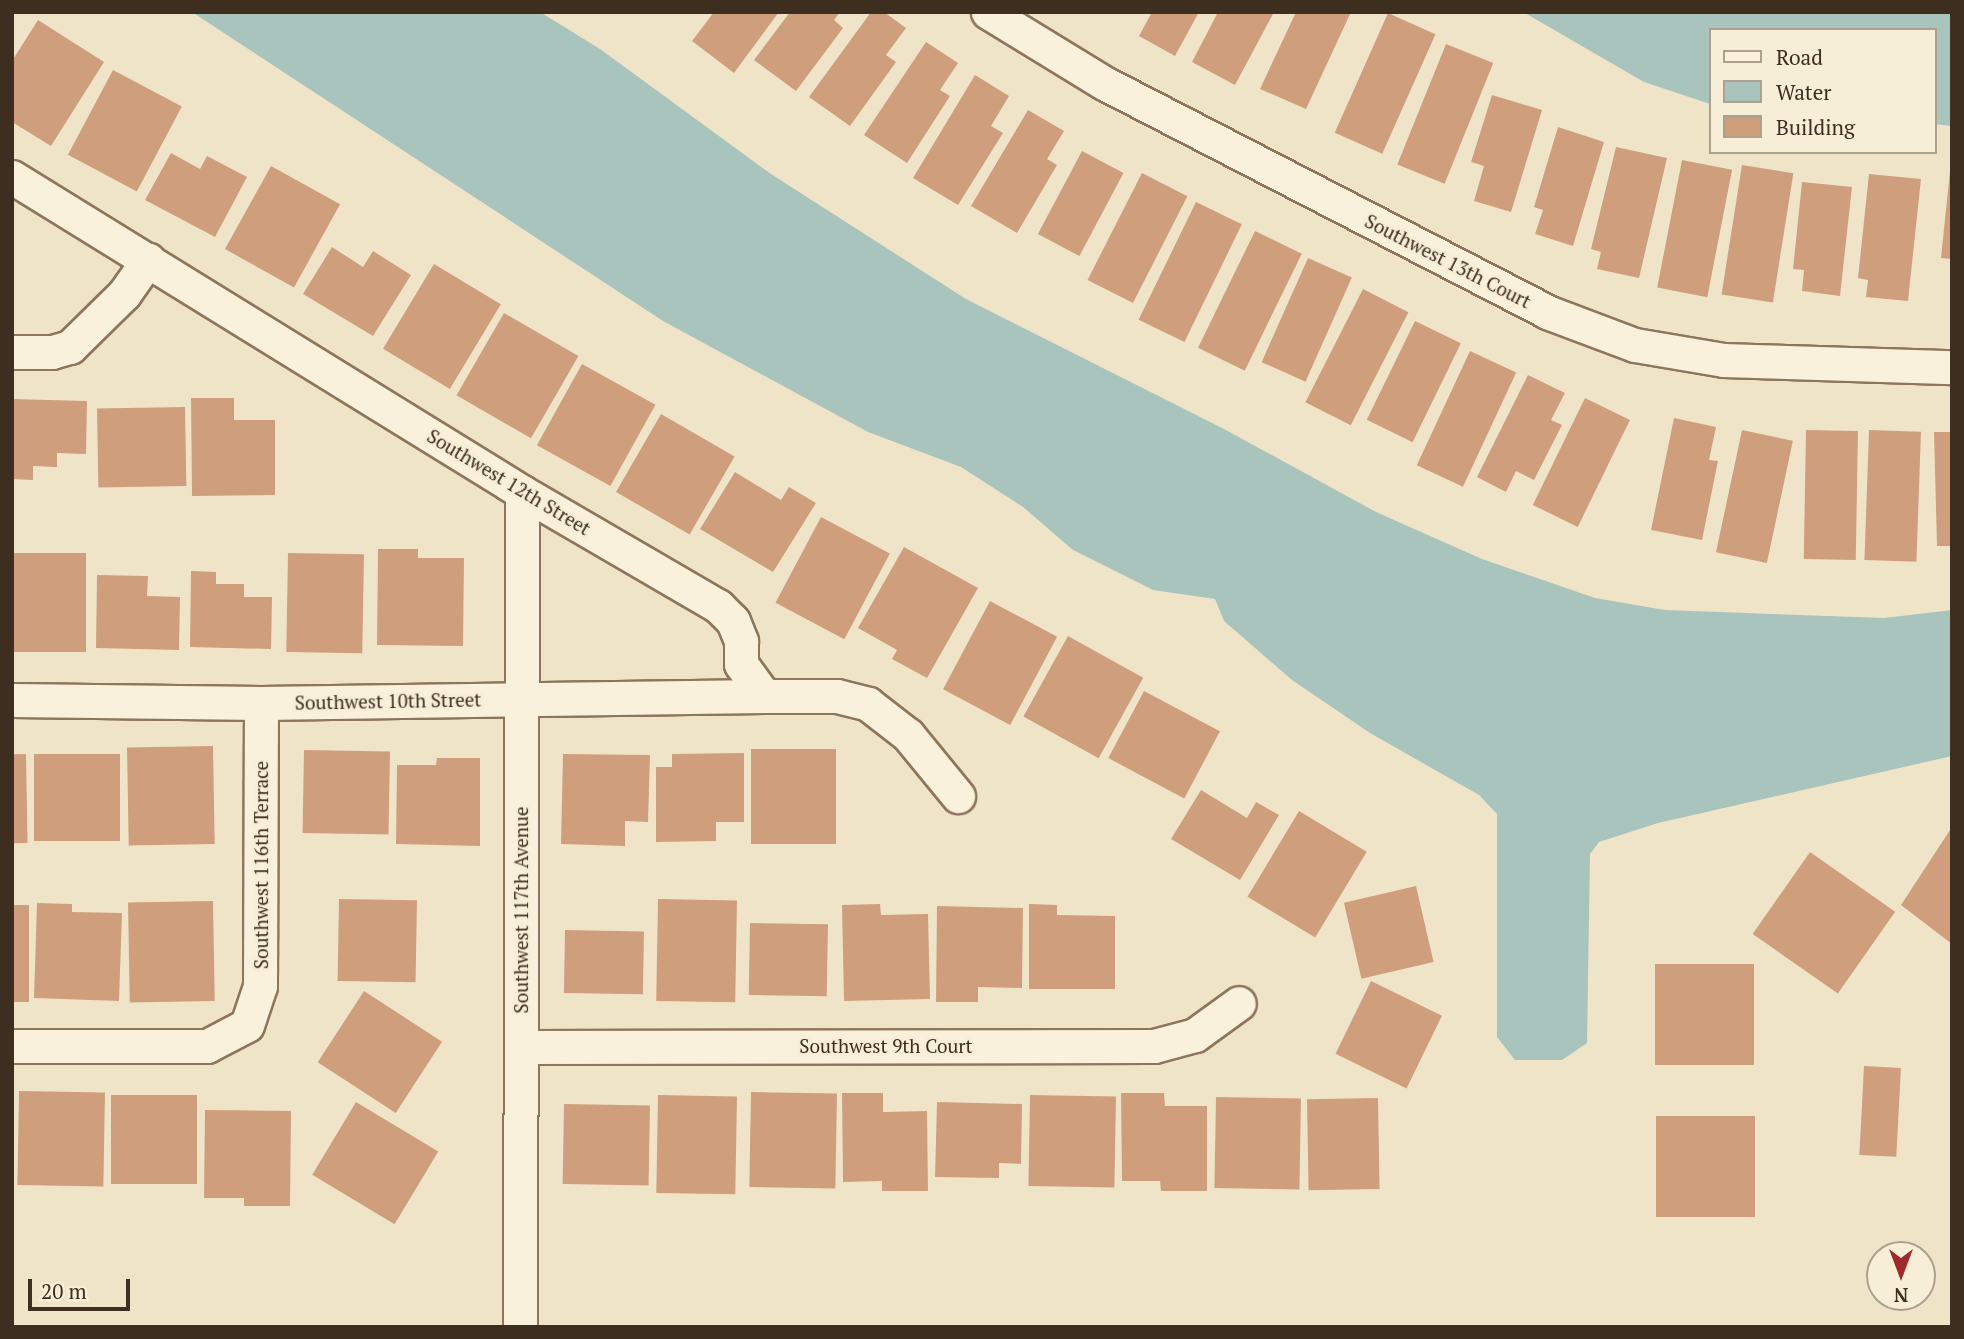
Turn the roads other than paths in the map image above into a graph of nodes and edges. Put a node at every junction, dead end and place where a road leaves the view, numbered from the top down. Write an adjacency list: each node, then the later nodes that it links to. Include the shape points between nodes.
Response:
1 (988, 12): 5 (street, Southwest 13th Court, via 1104,83 1547,312 1635,345 1724,360)
2 (12, 177): 3 (street, Southwest 12th Street)
3 (148, 260): 4 (street, via 124,294 70,346 52,352); 6 (street, Southwest 12th Street)
4 (12, 352)
5 (1952, 368)
6 (522, 492): 7 (street, Southwest 12th Street, via 718,606 733,621 741,641 741,664); 8 (street, Southwest 117th Avenue)
7 (764, 696): 8 (street, Southwest 10th Street); 11 (street, via 837,696 868,704 908,735)
8 (522, 699): 10 (street, Southwest 10th Street); 14 (street, Southwest 117th Avenue)
9 (12, 700): 10 (street, Southwest 10th Street)
10 (261, 703): 13 (street, Southwest 116th Terrace, via 260,986 247,1025 207,1046)
11 (958, 796)
12 (1240, 1003): 14 (street, Southwest 9th Court, via 1195,1035 1154,1046)
13 (12, 1046)
14 (522, 1047): 15 (street, Southwest 117th Avenue)
15 (520, 1327)

